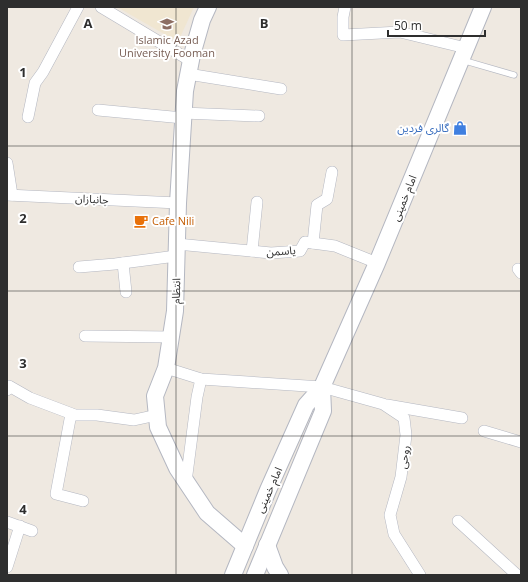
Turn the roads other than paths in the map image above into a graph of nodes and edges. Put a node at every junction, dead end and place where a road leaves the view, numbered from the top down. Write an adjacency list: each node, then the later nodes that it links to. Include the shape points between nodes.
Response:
1 (78, 7): 13 (street, via 35,83)
2 (100, 7): 7 (street)
3 (208, 7): 7 (main road, انتظام, via 202,20)
4 (344, 7): 6 (street, via 343,36 400,32)
5 (483, 7): 6 (main road, امام خمینی)
6 (463, 54): 8 (lane); 23 (main road, امام خمینی)
7 (190, 67): 9 (street); 11 (main road, انتظام)
8 (514, 75)
9 (281, 89)
10 (98, 110): 11 (street)
11 (183, 116): 12 (street); 18 (main road, انتظام)
12 (259, 116)
13 (28, 117)
14 (7, 163): 16 (street)
15 (332, 172): 19 (street, via 327,199 318,205)
16 (9, 195): 18 (street, جانبازان)
17 (257, 202): 21 (street)
18 (178, 203): 20 (main road, انتظام)
19 (313, 243): 21 (street, یاسمن, via 305,242 300,251); 23 (street, via 335,246)
20 (177, 250): 21 (street, یاسمن); 22 (street, یاسمن); 27 (main road, انتظام, via 175,311)
21 (252, 251)
22 (123, 263): 24 (street, یاسمن); 25 (street)
23 (377, 263): 30 (main road, امام خمینی)
24 (79, 267)
25 (126, 292)
26 (85, 336): 27 (street)
27 (171, 338): 28 (main road, انتظام)
28 (166, 368): 29 (street, روحی); 34 (main road, انتظام, via 155,396)
29 (201, 379): 30 (street, روحی); 38 (street)
30 (322, 387): 32 (street, روحی); 44 (main road, امام خمینی, via 324,410); 45 (main road, امام خمینی, via 306,405)
31 (7, 390): 33 (street, via 9,386 30,398)
32 (383, 404): 35 (street); 50 (street, روحی, via 404,418 406,435 401,477 390,515 394,534)
33 (71, 414): 34 (street, via 134,420); 39 (street, via 56,494)
34 (157, 415): 38 (main road, انتظام, via 158,426)
35 (462, 418)
36 (484, 431): 37 (street)
37 (521, 442)
38 (186, 482): 45 (main road, انتظام, via 207,513)
39 (83, 500)
40 (458, 521): 51 (street)
41 (7, 522): 42 (street)
42 (20, 526): 43 (street); 46 (street)
43 (32, 531)
44 (267, 545): 48 (main road, امام خمینی); 49 (main road)
45 (245, 546): 47 (main road, امام خمینی)
46 (7, 567)
47 (233, 575)
48 (254, 575)
49 (280, 575)
50 (420, 575)
51 (517, 575)

